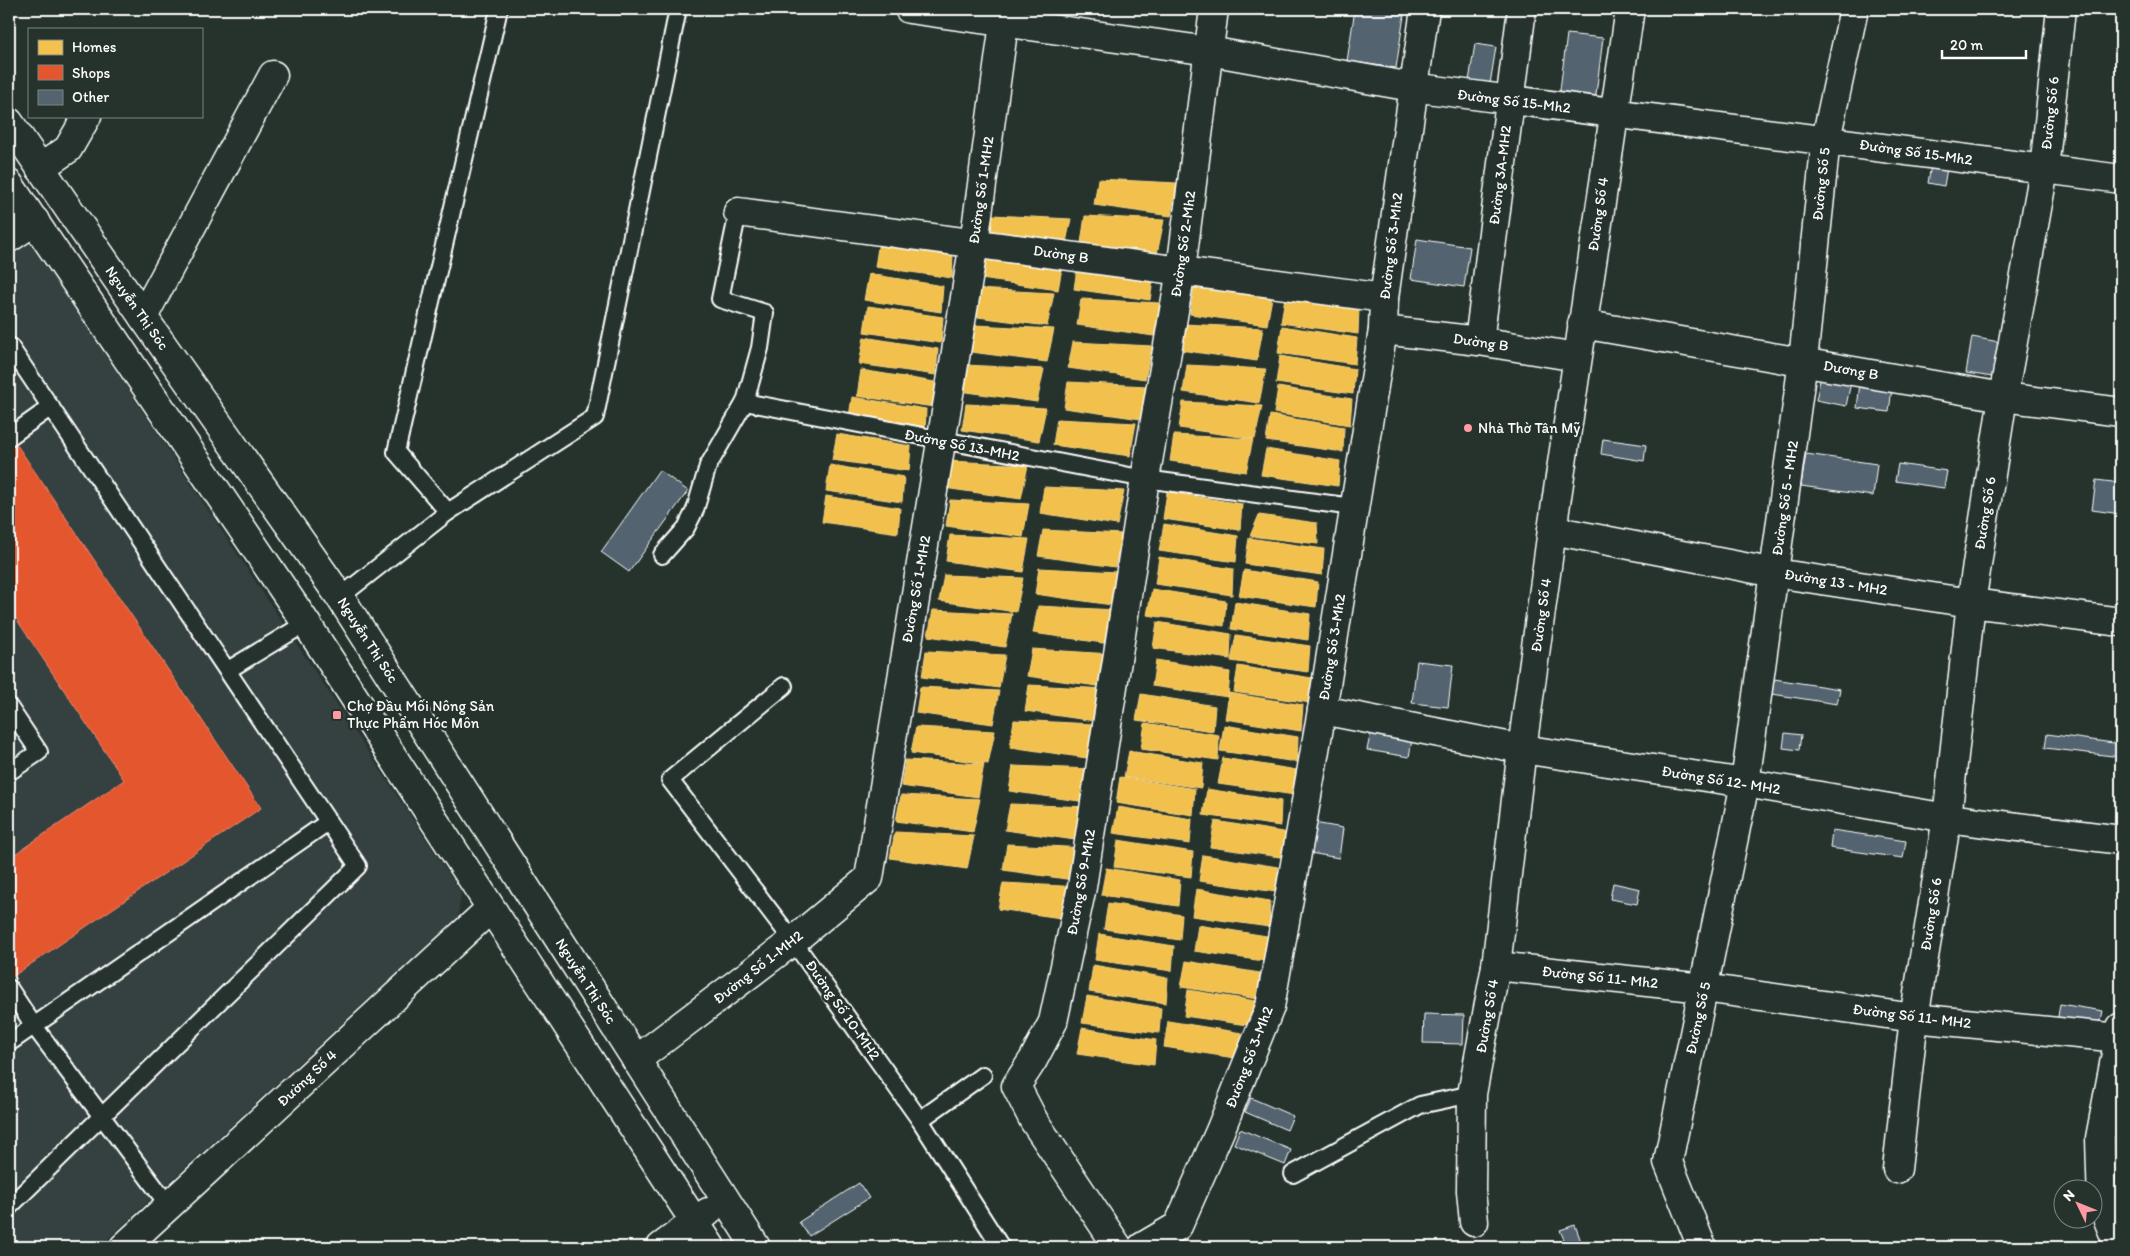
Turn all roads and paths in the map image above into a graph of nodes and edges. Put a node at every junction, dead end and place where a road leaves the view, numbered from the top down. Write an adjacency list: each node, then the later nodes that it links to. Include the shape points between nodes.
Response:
1 (499, 9): 44 (lane, via 396,452)
2 (678, 9): 44 (lane, via 594,416)
3 (909, 9): 10 (street, Đường Số 15-Mh2)
4 (1214, 9): 11 (street, Đường Số 2-Mh2)
5 (1425, 9): 13 (street, Đường Số 3-Mh2)
6 (1522, 9): 14 (street, Đường 3A-MH2)
7 (1630, 9): 15 (street, Đường Số 4)
8 (1854, 9): 18 (street, Đường Số 5)
9 (2061, 9): 20 (street, Đường Số 6)
10 (1005, 15): 11 (street, Đường Số 15-Mh2); 26 (street, Đường Số 1-MH2)
11 (1209, 51): 13 (street, Đường Số 15-Mh2); 27 (street, Đường Số 2-Mh2)
12 (273, 75): 29 (street)
13 (1412, 88): 14 (street, Đường Số 15-Mh2); 28 (street, Đường Số 3-Mh2)
14 (1510, 101): 15 (street, Đường Số 15-Mh2); 32 (street, Đường 3A-MH2)
15 (1613, 113): 18 (street, Đường Số 15-Mh2); 30 (street, Đường Số 4)
16 (86, 118): 19 (street, via 68,148)
17 (9, 122): 19 (street, Nguyễn Thị Sóc)
18 (1826, 139): 20 (street, Đường Số 15-Mh2); 35 (street, Đường Số 5)
19 (40, 168): 29 (street, Nguyễn Thị Sóc)
20 (2044, 170): 21 (street, Đường Số 15-Mh2); 36 (street, Đường Số 6)
21 (2121, 179)
22 (9, 184): 24 (street)
23 (738, 212): 26 (street, Dường B); 37 (lane, via 720,299 765,313)
24 (35, 222): 25 (street); 51 (street)
25 (9, 238)
26 (974, 243): 27 (street, Dường B); 41 (street, Đường Số 1-MH2)
27 (1181, 270): 28 (street, Dường B); 42 (street, Đường Số 2-Mh2)
28 (1384, 298): 31 (street, Đường Số 3-Mh2)
29 (143, 317): 48 (street, Nguyễn Thị Sóc)
30 (1582, 324): 34 (street, Đường Số 4); 35 (street, Dương B)
31 (1383, 330): 32 (street, Dường B); 43 (street, Đường Số 3-Mh2)
32 (1479, 341): 34 (street, Dường B)
33 (9, 345): 38 (lane)
34 (1577, 357): 45 (street, Đường Số 4)
35 (1803, 361): 36 (street, Dương B); 47 (street, Đường Số 5 - MH2)
36 (2003, 398): 39 (street, Dương B); 49 (street, Đường Số 6)
37 (746, 402): 41 (lane, Đường Số 13-MH2); 46 (lane, via 708,466 686,528)
38 (51, 408): 40 (lane); 52 (lane)
39 (2121, 412)
40 (9, 437)
41 (941, 441): 42 (lane, Đường Số 13-MH2); 63 (street, Đường Số 1-MH2, via 869,878)
42 (1145, 479): 43 (lane, Đường Số 13-MH2); 88 (street, Đường Số 9-Mh2, via 1082,886 1053,1022 1016,1086 1034,1120)
43 (1353, 507): 55 (street, Đường Số 3-Mh2)
44 (448, 512): 48 (lane)
45 (1552, 530): 47 (street, Đường 13 - MH2); 56 (street, Đường Số 4)
46 (662, 555)
47 (1775, 573): 49 (street, Đường 13 - MH2); 58 (street, Đường Số 5 - MH2)
48 (340, 597): 71 (street, Nguyễn Thị Sóc)
49 (1970, 603): 50 (street, Đường 13 - MH2); 59 (street, Đường Số 6)
50 (2121, 622)
51 (306, 623): 52 (lane); 62 (street)
52 (228, 670): 60 (lane)
53 (784, 686): 63 (lane, Đường Số 10-MH2, via 670,780)
54 (9, 707): 57 (lane, via 39,752)
55 (1322, 710): 56 (street, Đường Số 12- MH2); 89 (street, Đường Số 3-Mh2, via 1270,1007 1178,1226)
56 (1522, 749): 58 (street, Đường Số 12- MH2); 64 (street, Đường Số 4)
57 (9, 772)
58 (1744, 784): 59 (street, Đường Số 12- MH2); 66 (street, Đường Số 5)
59 (1946, 818): 61 (street, Đường Số 12- MH2); 67 (street, Đường Số 6)
60 (328, 822): 68 (lane); 74 (lane, via 358,866)
61 (2121, 840)
62 (490, 909): 79 (street, Đường Số 4); 81 (street)
63 (793, 941): 71 (street, Đường Số 1-MH2); 75 (lane, Đường Số 10-MH2)
64 (1496, 966): 66 (street, Đường Số 11- Mh2); 73 (street, Đường Số 4)
65 (9, 988): 68 (lane)
66 (1704, 988): 67 (street, Đường Số 11- MH2); 90 (street, Đường Số 5, via 1668,1162)
67 (1914, 1018): 69 (street, Đường Số 11- MH2); 76 (street, Đường Số 6)
68 (34, 1026): 70 (lane); 74 (lane)
69 (2120, 1033): 91 (street, via 2100,1138 2102,1205)
70 (9, 1043)
71 (636, 1060): 78 (street, Nguyễn Thị Sóc)
72 (983, 1074): 75 (lane)
73 (1472, 1094): 77 (lane, via 1420,1105); 82 (street, Đường Số 4)
74 (102, 1118): 79 (lane); 80 (lane)
75 (920, 1120): 87 (lane, Đường Số 10-MH2)
76 (1897, 1169)
77 (1293, 1174)
78 (725, 1199): 81 (street); 86 (street, Nguyễn Thị Sóc)
79 (169, 1206): 83 (street, Đường Số 4)
80 (9, 1207)
81 (694, 1222): 84 (street); 85 (street)
82 (1474, 1222)
83 (124, 1247)
84 (661, 1247)
85 (711, 1247)
86 (756, 1247)
87 (1000, 1247)
88 (1118, 1247)
89 (1142, 1247)
90 (1702, 1247)
91 (2118, 1247)

